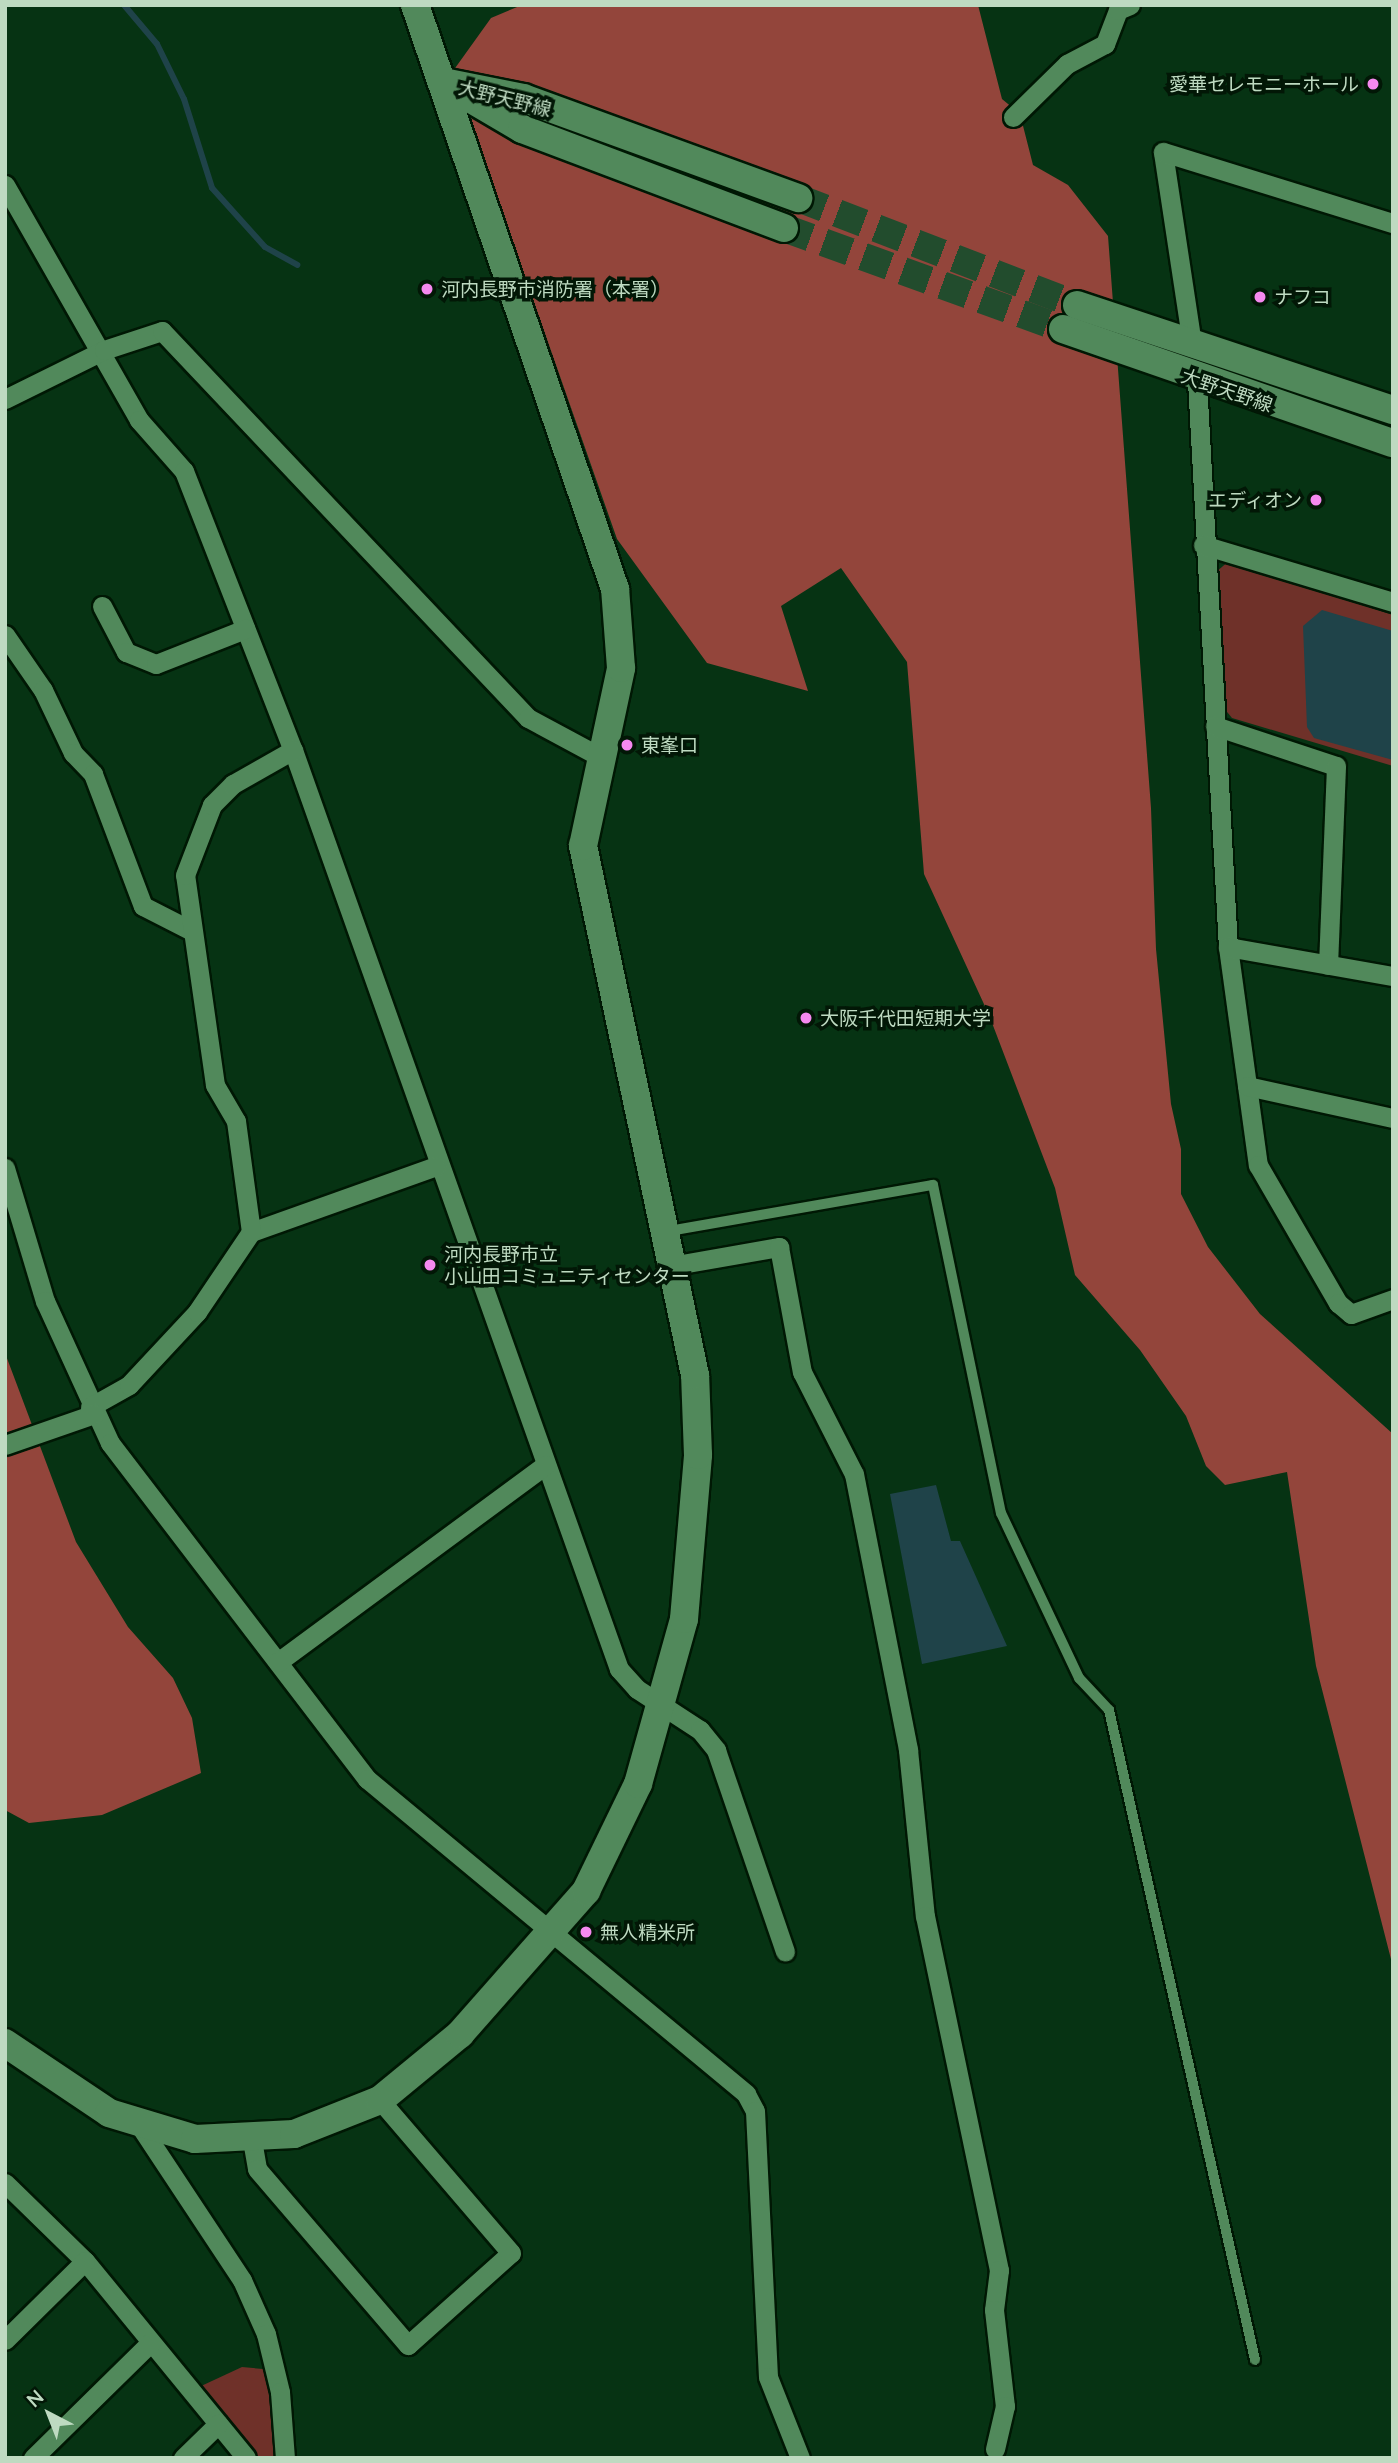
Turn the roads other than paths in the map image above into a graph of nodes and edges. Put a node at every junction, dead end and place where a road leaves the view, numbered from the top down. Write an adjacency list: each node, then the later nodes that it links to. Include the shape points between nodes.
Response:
1 (415, 5): 3 (street)
2 (1129, 5): 4 (street, via 1118,10 1105,44 1068,64)
3 (443, 82): 6 (street, 大野天野線, via 523,98); 8 (street, 大野天野線, via 522,129); 22 (street, via 615,589 621,668)
4 (1013, 117)
5 (5, 184): 10 (street)
6 (798, 198)
7 (1393, 223): 9 (street, via 1163,152)
8 (784, 228)
9 (1192, 344): 11 (street, 大野天野線, via 1070,317); 13 (street, 大野天野線)
10 (104, 350): 12 (street); 18 (street, via 139,420 184,471); 22 (street, via 162,331 179,344 528,718)
11 (1197, 381): 14 (street, 大野天野線); 15 (street)
12 (5, 399)
13 (1393, 410)
14 (1393, 443)
15 (1203, 545): 16 (street); 20 (street)
16 (1393, 602)
17 (102, 606): 18 (street, via 126,652 156,664)
18 (245, 629): 21 (street)
19 (5, 635): 23 (street, via 43,690 73,753 93,774 143,906)
20 (1215, 726): 24 (street); 25 (street, via 1336,766)
21 (293, 750): 23 (street, via 233,784 212,805 185,875); 29 (street)
22 (599, 756): 31 (street, via 583,846)
23 (192, 931): 32 (street, via 215,1085 236,1121)
24 (1228, 947): 25 (street); 27 (street)
25 (1328, 965): 26 (street)
26 (1393, 976)
27 (1247, 1086): 28 (street); 34 (street, via 1258,1165 1338,1303 1351,1314)
28 (1393, 1118)
29 (436, 1166): 32 (street); 37 (street)
30 (5, 1168): 35 (street, via 45,1301)
31 (669, 1231): 33 (street); 50 (lane, via 933,1185 1001,1513 1079,1678 1109,1710)
32 (251, 1232): 35 (street, via 197,1312 129,1385)
33 (676, 1265): 39 (street, via 695,1375 698,1455 684,1619); 52 (street, via 779,1247 802,1372 854,1474 908,1750 925,1916 999,2270 994,2310 1005,2406)
34 (1393, 1299)
35 (92, 1411): 36 (street); 38 (street)
36 (5, 1445)
37 (545, 1465): 38 (street); 39 (street, via 619,1669 637,1689)
38 (278, 1662): 40 (street, via 367,1779)
39 (664, 1701): 40 (street, via 612,1844); 41 (street, via 716,1750)
40 (556, 1931): 43 (street, via 419,2074); 57 (street, via 615,1991 722,2072 755,2111 768,2377)
41 (785, 1952)
42 (5, 2043): 44 (street, via 109,2113)
43 (380, 2100): 45 (street, via 333,2124); 45 (street, via 511,2253 408,2345 257,2169)
44 (140, 2126): 45 (street, via 195,2139); 56 (street, via 252,2302 280,2392)
45 (251, 2140)
46 (7, 2187): 47 (street)
47 (85, 2261): 48 (street); 49 (street)
48 (5, 2340)
49 (151, 2342): 51 (street); 53 (street)
50 (1255, 2360)
51 (218, 2424): 54 (street); 55 (street)
52 (995, 2449)
53 (33, 2458)
54 (183, 2458)
55 (246, 2458)
56 (285, 2458)
57 (800, 2458)

